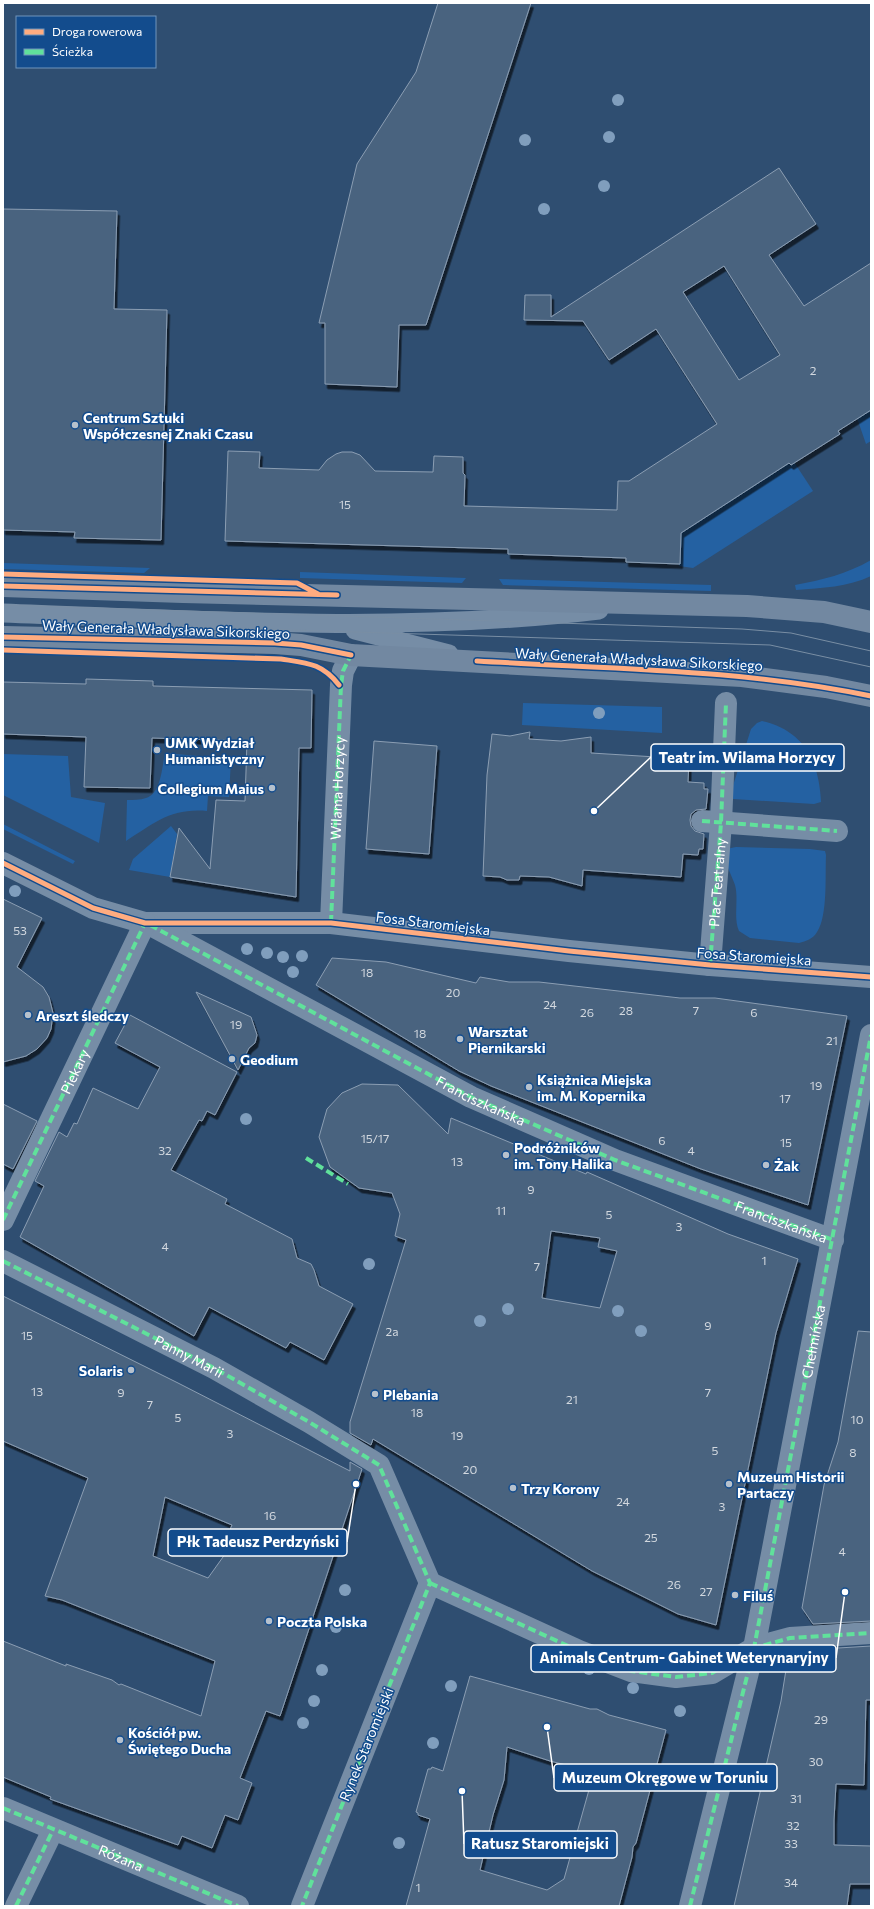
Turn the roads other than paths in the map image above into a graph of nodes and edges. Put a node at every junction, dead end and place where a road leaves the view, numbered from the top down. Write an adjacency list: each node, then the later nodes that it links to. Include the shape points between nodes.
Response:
1 (3, 586): 2 (street)
2 (649, 603): 4 (street, via 771,607 824,612); 5 (lane, via 549,616 493,620)
3 (3, 613): 5 (lane)
4 (871, 622)
5 (332, 624): 8 (lane)
6 (3, 637): 7 (street, Wały Generała Władysława Sikorskiego, via 275,643)
7 (351, 654): 8 (street, Wały Generała Władysława Sikorskiego); 15 (street, Wilama Horzycy, via 343,672)
8 (477, 662): 9 (street, Wały Generała Władysława Sikorskiego, via 742,676)
9 (871, 696)
10 (726, 703): 11 (street, Plac Teatralny)
11 (712, 822): 12 (street, Plac Teatralny); 16 (street, Plac Teatralny)
12 (838, 831)
13 (3, 863): 14 (street, Fosa Staromiejska, via 93,908)
14 (145, 922): 15 (street, Fosa Staromiejska); 19 (street, Piekary); 20 (street, Franciszkańska, via 471,1096 615,1160)
15 (330, 923): 16 (street, Fosa Staromiejska)
16 (710, 965): 17 (street, Fosa Staromiejska)
17 (871, 977)
18 (871, 1035): 20 (street, Chełmińska)
19 (3, 1220)
20 (833, 1240): 24 (street, Chełmińska)
21 (3, 1261): 22 (street, Panny Marii, via 214,1368 379,1465)
22 (430, 1583): 24 (street, via 562,1645 631,1671 676,1677 712,1673); 29 (street, Rynek Staromiejski)
23 (871, 1633): 24 (street, via 790,1638)
24 (754, 1648): 30 (street)
25 (3, 1808): 26 (street, Różana)
26 (53, 1830): 27 (street); 28 (street, Różana)
27 (16, 1906)
28 (238, 1906)
29 (302, 1906)
30 (690, 1906)

